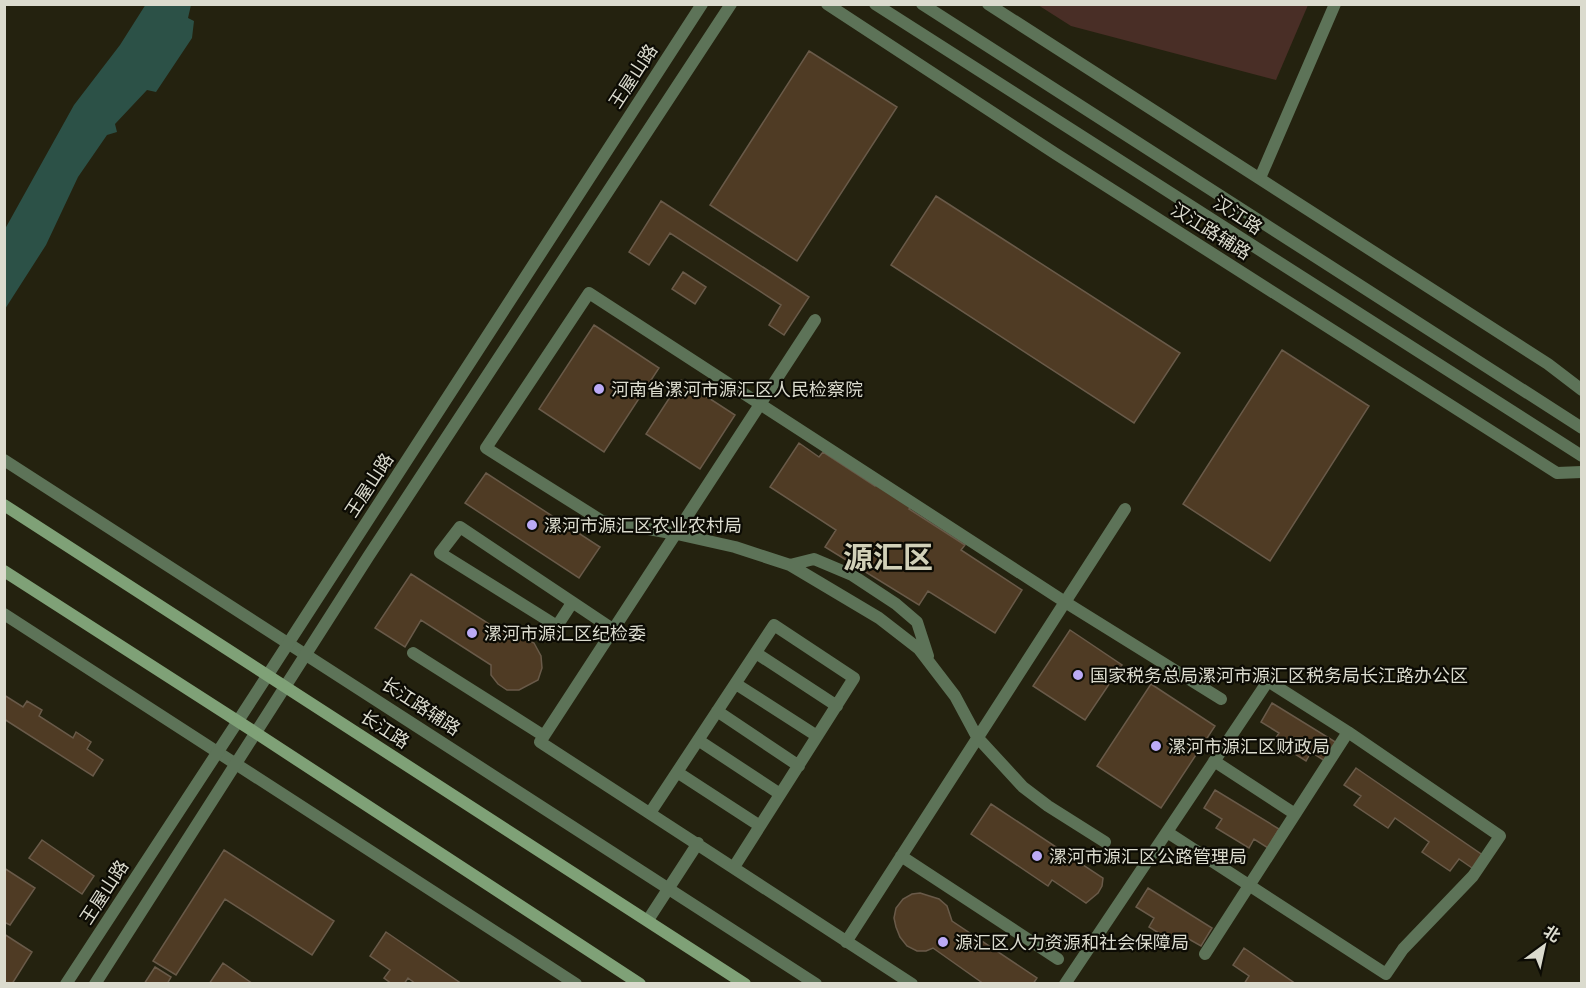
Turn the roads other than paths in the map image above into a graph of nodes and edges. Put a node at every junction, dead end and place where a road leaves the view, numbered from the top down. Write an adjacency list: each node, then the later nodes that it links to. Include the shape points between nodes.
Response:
1 (702, 4): 25 (street, 王屋山路)
2 (731, 4): 28 (street)
3 (827, 4): 15 (street, 汉江路辅路, via 1557,473)
4 (874, 4): 13 (street, 汉江路)
5 (922, 4): 12 (street, 汉江路)
6 (988, 4): 8 (street)
7 (1335, 4): 8 (street)
8 (1260, 178): 10 (street, via 1538,358)
9 (815, 320): 11 (street)
10 (1581, 390)
11 (761, 404): 18 (street); 18 (street, via 589,293 486,448 602,521); 21 (street)
12 (1581, 428)
13 (1581, 456)
14 (4, 460): 25 (street, 长江路辅路)
15 (1581, 472)
16 (4, 505): 30 (main road, 长江路)
17 (1125, 509): 21 (street)
18 (677, 534): 19 (street, via 735,547); 24 (street)
19 (790, 566): 29 (street, via 879,618 919,649); 29 (street, via 814,559 852,575 896,604 917,622)
20 (4, 571): 36 (main road)
21 (1065, 602): 33 (street); 41 (street)
22 (572, 603): 22 (street, via 460,526 440,553 556,626); 24 (street)
23 (4, 614): 43 (street)
24 (614, 630): 39 (street)
25 (289, 643): 28 (street, 长江路辅路); 30 (street, 王屋山路)
26 (412, 653): 39 (street)
27 (756, 653): 31 (street); 34 (street); 34 (street, via 774,625 854,678)
28 (306, 654): 32 (street); 58 (street, 长江路辅路)
29 (931, 664): 41 (street)
30 (268, 675): 32 (main road, 长江路); 36 (street, 王屋山路)
31 (736, 684): 35 (street); 40 (street)
32 (286, 687): 38 (street); 59 (main road, 长江路)
33 (1221, 699)
34 (837, 706): 40 (street)
35 (717, 711): 42 (street); 46 (street)
36 (238, 721): 38 (main road); 43 (street, 王屋山路)
37 (1348, 732): 44 (street, via 1268,681); 50 (street); 57 (street, via 1500,836 1473,876 1403,949 1386,975)
38 (256, 733): 45 (street); 66 (main road)
39 (544, 736): 49 (street, via 540,742)
40 (817, 736): 46 (street)
41 (977, 736): 53 (street, via 1023,787); 55 (street)
42 (698, 740): 47 (street); 48 (street)
43 (218, 751): 45 (street); 63 (street, 王屋山路)
44 (1214, 761): 50 (street); 52 (street)
45 (237, 764): 64 (street); 65 (street)
46 (799, 766): 48 (street)
47 (677, 772): 49 (street); 51 (street)
48 (780, 794): 51 (street)
49 (650, 813): 54 (street)
50 (1295, 814): 57 (street)
51 (760, 826): 56 (street)
52 (1167, 832): 57 (street); 70 (street)
53 (1105, 842)
54 (698, 843): 56 (street); 58 (street)
55 (901, 856): 60 (street); 62 (street)
56 (734, 867): 60 (street)
57 (1249, 885): 61 (street)
58 (669, 888): 59 (street); 68 (street, 长江路辅路)
59 (648, 920): 67 (main road, 长江路)
60 (846, 942): 69 (street)
61 (1205, 954)
62 (1058, 959)
63 (66, 984)
64 (95, 984)
65 (576, 984)
66 (640, 984)
67 (745, 984)
68 (816, 984)
69 (912, 984)
70 (1065, 984)

